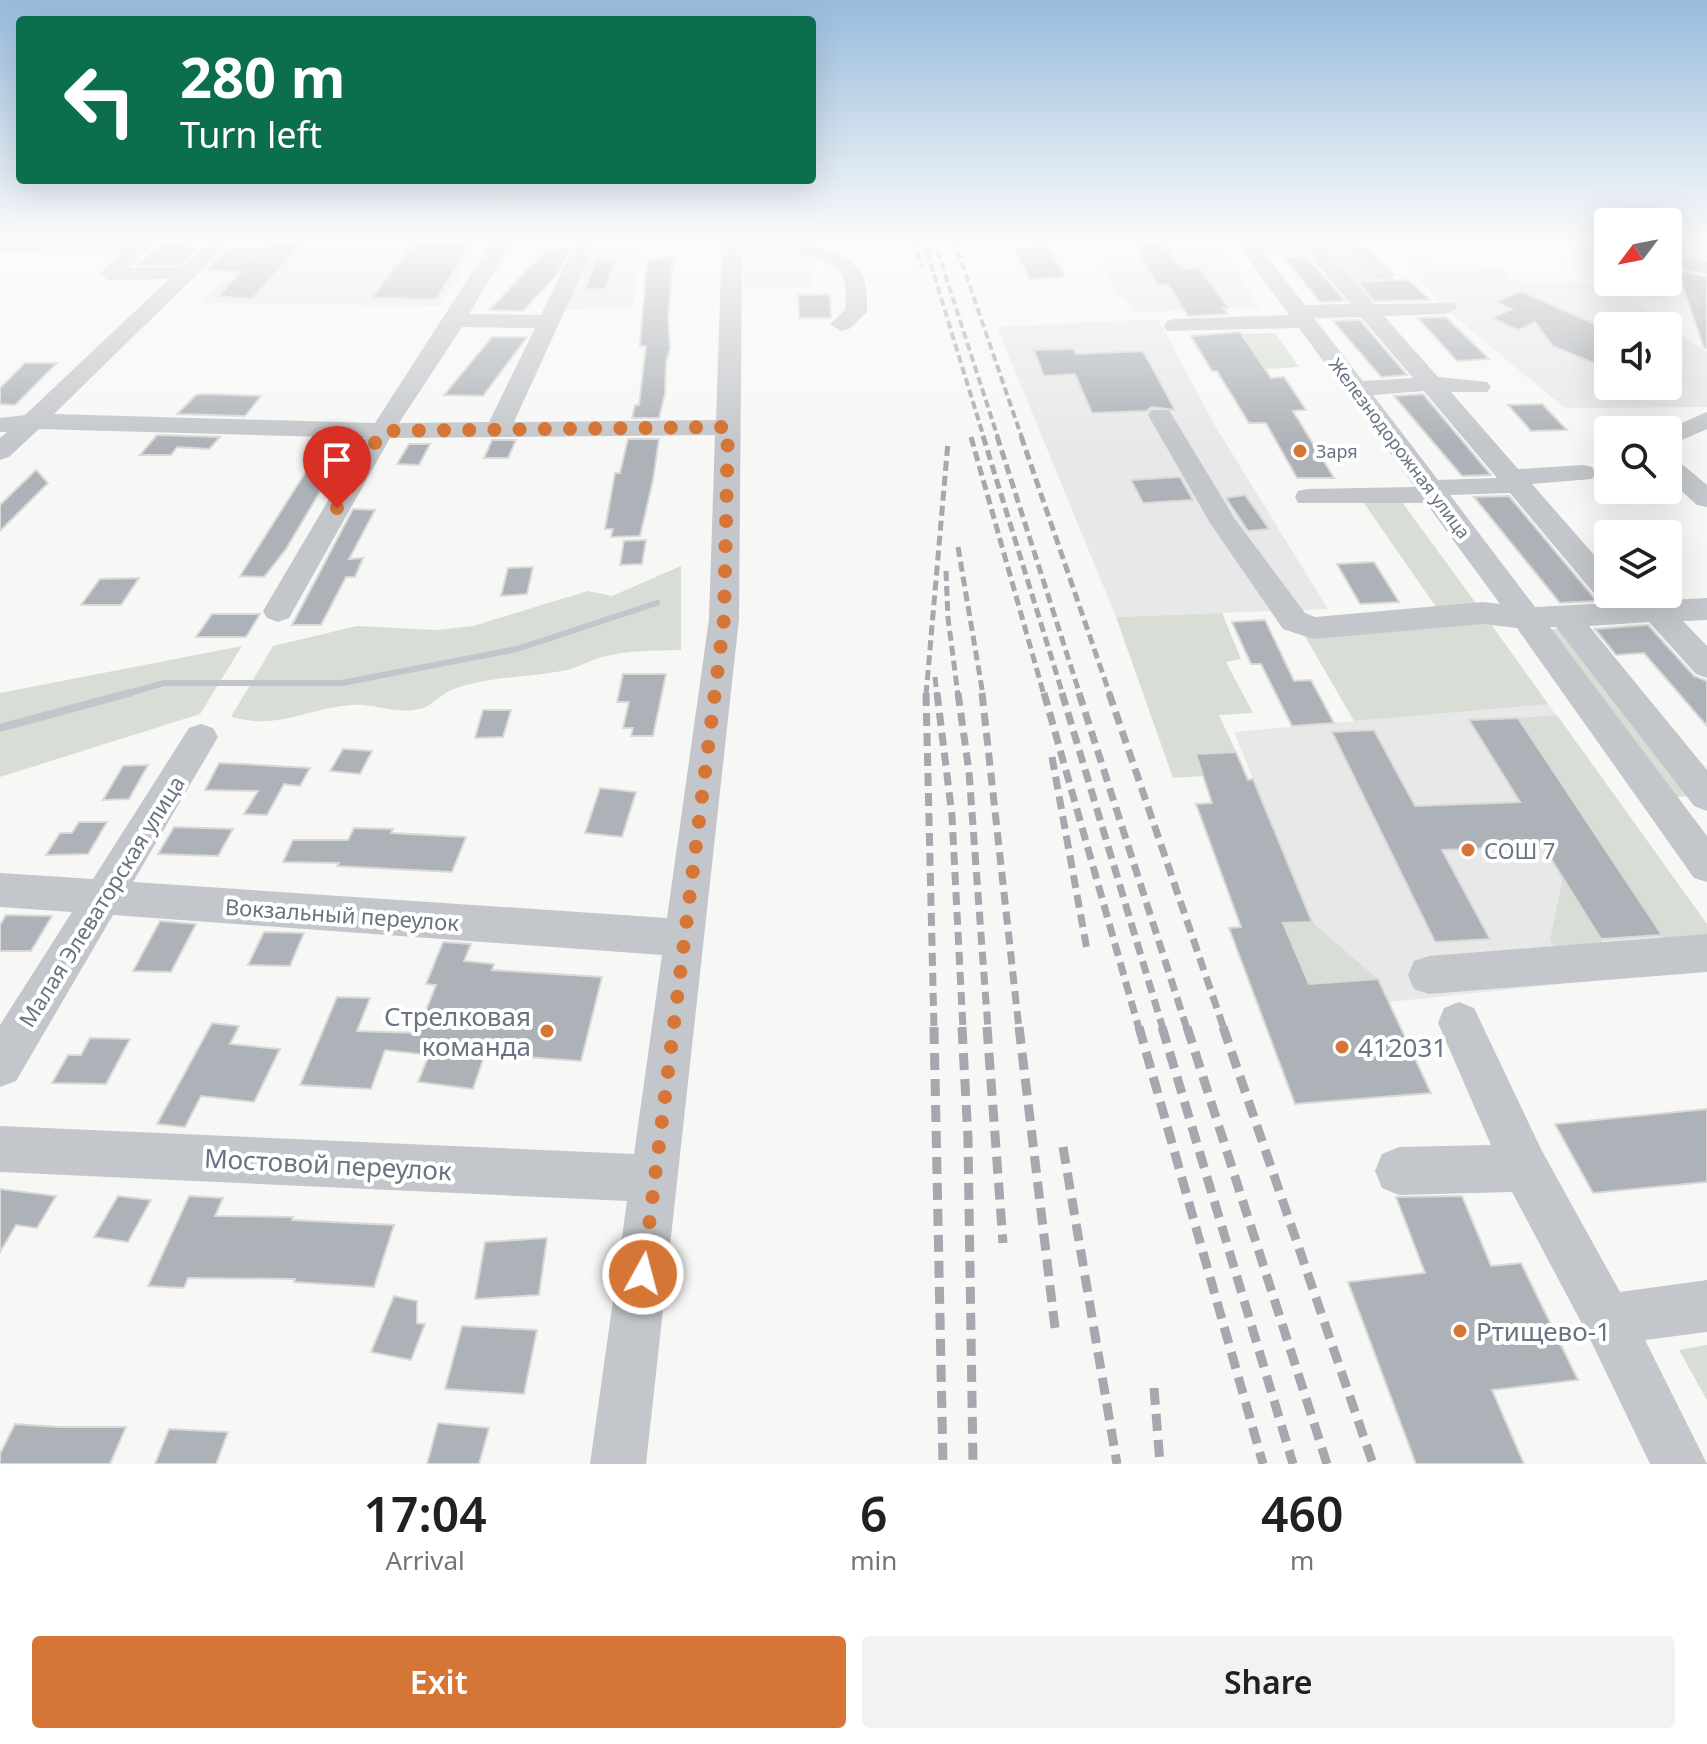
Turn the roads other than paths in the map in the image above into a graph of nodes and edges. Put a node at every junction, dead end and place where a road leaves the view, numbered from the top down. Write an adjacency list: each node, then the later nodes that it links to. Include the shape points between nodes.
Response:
1 (152, 308): 19 (street)
2 (462, 308): 10 (street)
3 (555, 308): 11 (street)
4 (731, 308): 21 (street)
5 (856, 308): 12 (street)
6 (1295, 308): 9 (street, Железнодорожная улица)
7 (1433, 308): 8 (street)
8 (1365, 310): 9 (street); 14 (street)
9 (1302, 317): 13 (street); 16 (street, Железнодорожная улица)
10 (455, 320): 11 (street); 23 (street)
11 (549, 322): 22 (street)
12 (841, 324)
13 (1175, 326)
14 (1429, 384): 15 (street); 16 (street); 28 (street)
15 (1479, 387)
16 (1355, 389): 29 (street, Железнодорожная улица)
17 (1160, 415): 39 (street, via 1224,523 1294,621 1313,628 1483,613)
18 (1707, 419): 24 (street)
19 (34, 421): 20 (street); 23 (street); 25 (street)
20 (0, 425)
21 (728, 427): 22 (street); 46 (street, via 724,619)
22 (498, 430): 23 (street)
23 (382, 431): 37 (street)
24 (1682, 431)
25 (0, 452)
26 (1583, 473): 28 (street)
27 (1682, 478): 31 (street)
28 (1513, 481): 29 (street); 32 (street)
29 (1432, 492): 30 (street); 39 (street, Железнодорожная улица)
30 (1308, 497)
31 (1707, 499)
32 (1594, 568)
33 (1682, 607): 36 (street)
34 (1599, 608): 38 (street)
35 (1634, 608): 40 (street)
36 (1707, 609)
37 (278, 611)
38 (1564, 616): 39 (street); 42 (street)
39 (1526, 618): 43 (street, Железнодорожная улица)
40 (1707, 666)
41 (201, 737): 45 (street, Малая Элеваторская улица)
42 (1707, 796)
43 (1700, 846)
44 (0, 890): 45 (street, Вокзальный переулок)
45 (104, 898): 46 (street, Вокзальный переулок); 50 (street, Малая Элеваторская улица)
46 (684, 938): 54 (street)
47 (1707, 953): 48 (street)
48 (1429, 975)
49 (1459, 1023): 52 (street)
50 (0, 1065)
51 (0, 1149): 54 (street, Мостовой переулок)
52 (1525, 1168): 53 (street); 56 (street)
53 (1399, 1171)
54 (655, 1179): 57 (street)
55 (1707, 1306): 56 (street)
56 (1607, 1319): 58 (street)
57 (618, 1464)
58 (1679, 1464)

